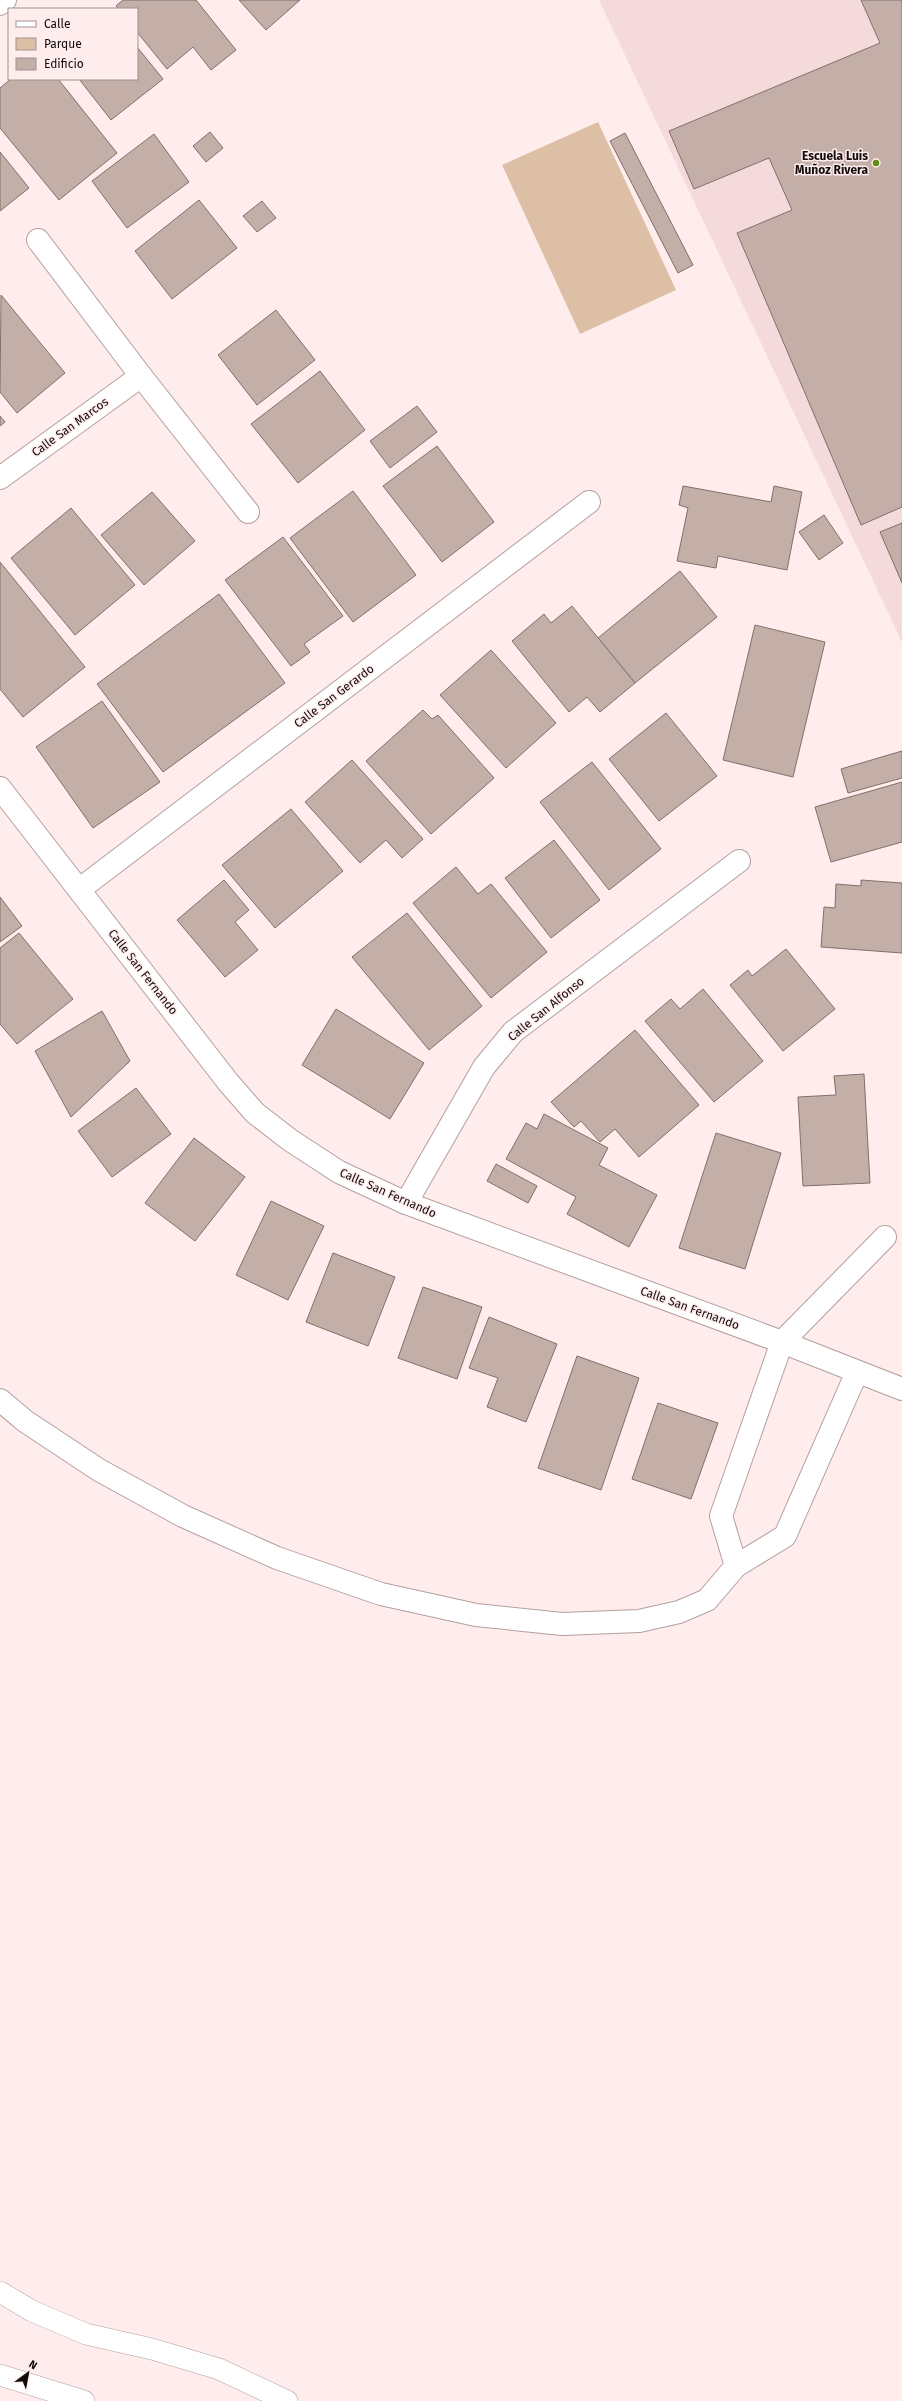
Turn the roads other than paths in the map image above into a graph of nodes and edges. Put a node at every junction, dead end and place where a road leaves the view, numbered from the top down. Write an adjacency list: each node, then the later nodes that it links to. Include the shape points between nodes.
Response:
1 (5, 0): 2 (street)
2 (0, 4)
3 (38, 240): 4 (street)
4 (141, 376): 5 (street, Calle San Marcos); 7 (street)
5 (0, 478)
6 (589, 502): 10 (street, Calle San Gerardo)
7 (248, 512)
8 (0, 788): 10 (street, Calle San Fernando)
9 (739, 861): 11 (street, Calle San Alfonso, via 513,1032 484,1067)
10 (80, 889): 11 (street, Calle San Fernando, via 228,1082 256,1113 290,1140 339,1172)
11 (406, 1203): 13 (street, Calle San Fernando)
12 (885, 1237): 13 (street)
13 (782, 1342): 14 (street, Calle San Fernando); 17 (street, via 721,1516)
14 (857, 1372): 15 (street, Calle San Fernando); 17 (street, via 785,1536)
15 (902, 1389)
16 (0, 1400): 17 (street, via 24,1420 99,1470 183,1516 277,1558 388,1595 476,1615 554,1624 639,1621 679,1612 707,1600)
17 (736, 1566)
18 (0, 2292): 21 (lane, via 32,2311 86,2334 219,2369)
19 (0, 2374): 20 (lane)
20 (84, 2401)
21 (287, 2401)

